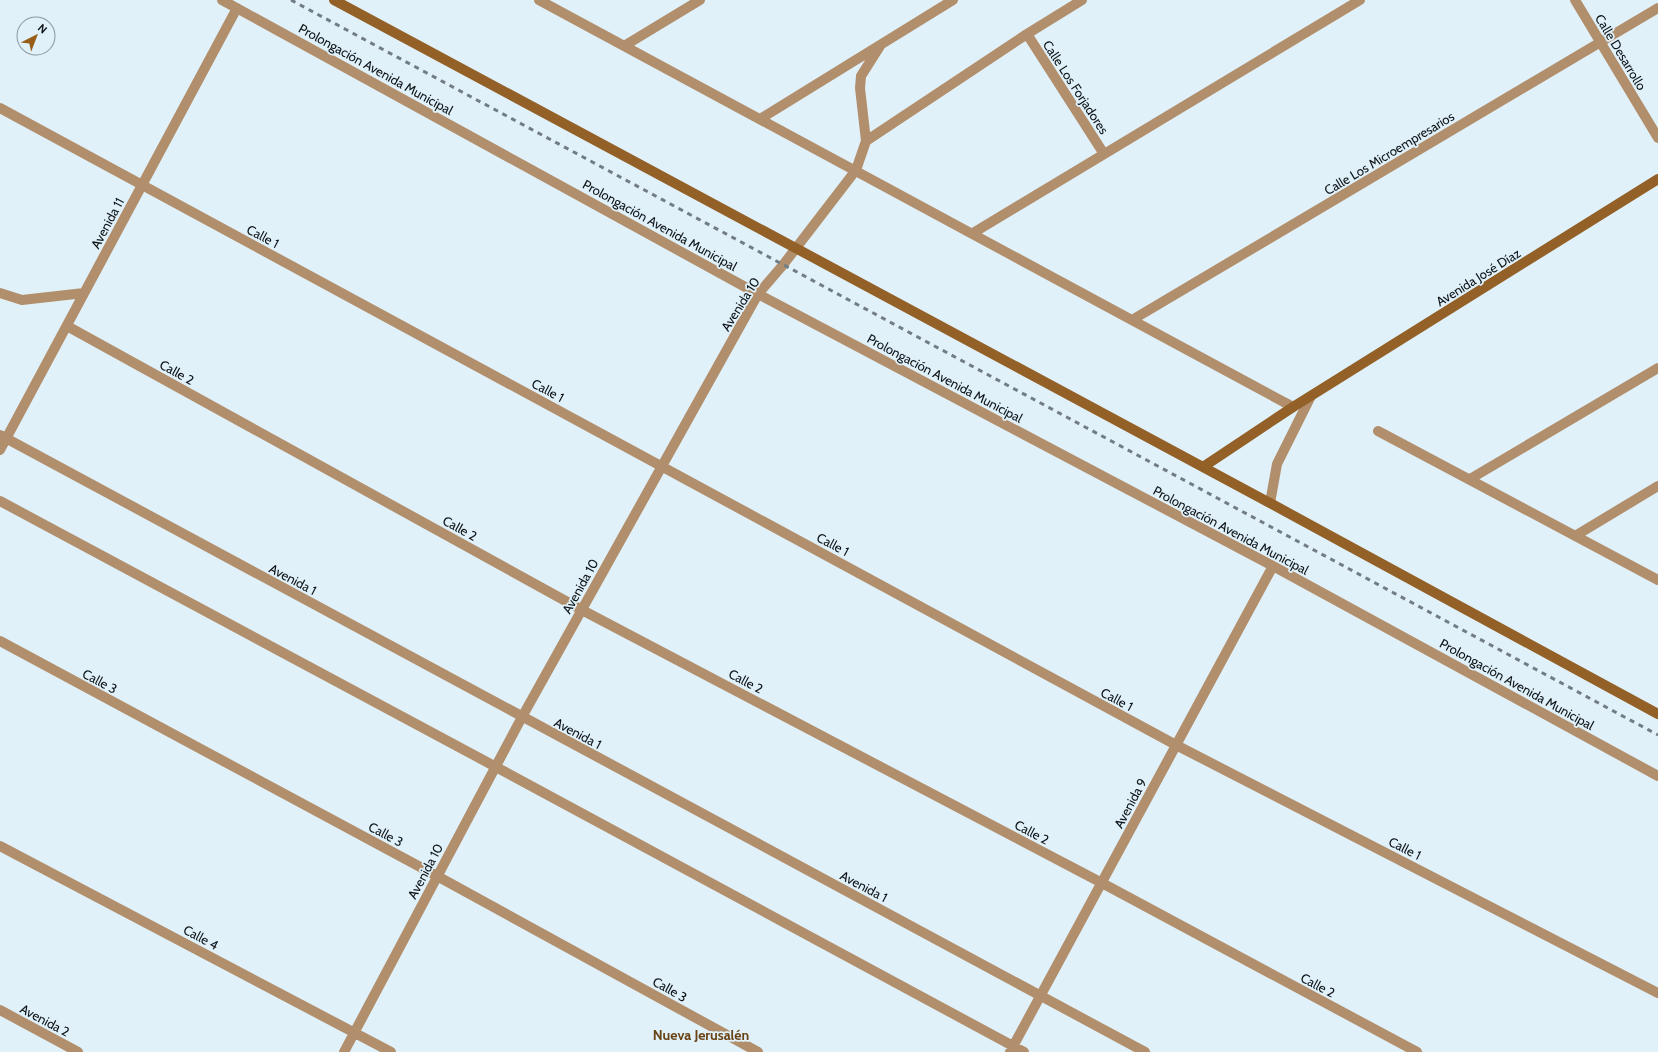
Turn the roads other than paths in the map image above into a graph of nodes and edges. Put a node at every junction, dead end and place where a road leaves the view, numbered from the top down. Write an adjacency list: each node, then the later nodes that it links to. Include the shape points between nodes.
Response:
1 (222, 0): 9 (street, Prolongación Avenida Municipal)
2 (334, 0): 24 (main road)
3 (539, 0): 14 (street)
4 (700, 0): 14 (street)
5 (953, 0): 13 (street)
6 (1082, 0): 11 (street)
7 (1360, 0): 19 (street)
8 (1575, 0): 12 (street, Calle Desarrollo)
9 (237, 8): 22 (street, Avenida 11); 27 (street, Prolongación Avenida Municipal)
10 (1658, 8): 12 (street, Calle Los Microempresarios)
11 (1027, 34): 18 (street); 19 (street, Calle Los Forjadores)
12 (1600, 42): 17 (street, Calle Desarrollo); 28 (street, Calle Los Microempresarios)
13 (882, 44): 16 (street); 18 (street, via 861,76)
14 (624, 46): 16 (street)
15 (0, 108): 22 (street, Calle 1)
16 (760, 119): 20 (street)
17 (1658, 138)
18 (866, 141): 20 (street, Avenida 10)
19 (1104, 154): 23 (street)
20 (856, 170): 23 (street); 24 (street, Avenida 10)
21 (1658, 179): 31 (main road, Avenida José Díaz)
22 (142, 185): 26 (street, Avenida 11); 36 (street, Calle 1)
23 (972, 233): 28 (street)
24 (795, 248): 27 (street, Avenida 10); 37 (main road)
25 (0, 293): 26 (street, via 22,300)
26 (84, 293): 29 (street, Avenida 11)
27 (758, 294): 36 (street, Avenida 10); 43 (street, Prolongación Avenida Municipal)
28 (1132, 320): 32 (street)
29 (67, 326): 34 (street, Avenida 11); 45 (street, Calle 2)
30 (1658, 368): 38 (street)
31 (1311, 396): 32 (main road, Avenida José Díaz); 41 (street, via 1277,464)
32 (1293, 407): 37 (main road, Avenida José Díaz)
33 (1378, 431): 38 (street)
34 (3, 436): 35 (street, Avenida 11); 48 (street, Avenida 1)
35 (0, 450)
36 (662, 467): 45 (street, Avenida 10); 49 (street, Calle 1)
37 (1203, 467): 41 (main road)
38 (1470, 479): 42 (street)
39 (1658, 486): 42 (street)
40 (0, 501): 50 (street)
41 (1270, 503): 47 (main road)
42 (1576, 536): 44 (street)
43 (1273, 566): 49 (street, Avenida 9); 51 (street, Prolongación Avenida Municipal)
44 (1658, 580)
45 (582, 610): 48 (street, Avenida 10); 54 (street, Calle 2)
46 (0, 641): 53 (street, Calle 3)
47 (1658, 714)
48 (522, 717): 50 (street, Avenida 10); 56 (street, Avenida 1)
49 (1176, 745): 54 (street, Avenida 9); 55 (street, Calle 1)
50 (496, 767): 53 (street, Avenida 10); 59 (street)
51 (1658, 776)
52 (0, 846): 58 (street, Calle 4)
53 (437, 876): 58 (street, Avenida 10); 64 (street, Calle 3)
54 (1102, 883): 56 (street, Avenida 9); 67 (street, Calle 2)
55 (1658, 993)
56 (1041, 996): 59 (street, Avenida 9); 66 (street, Avenida 1)
57 (0, 1010): 60 (street, Avenida 2)
58 (354, 1032): 61 (street, Avenida 10); 62 (street, Avenida 10); 63 (street, Calle 4)
59 (1012, 1049): 65 (street)
60 (78, 1052)
61 (344, 1052)
62 (350, 1052)
63 (390, 1052)
64 (758, 1052)
65 (1024, 1052)
66 (1145, 1052)
67 (1417, 1052)

